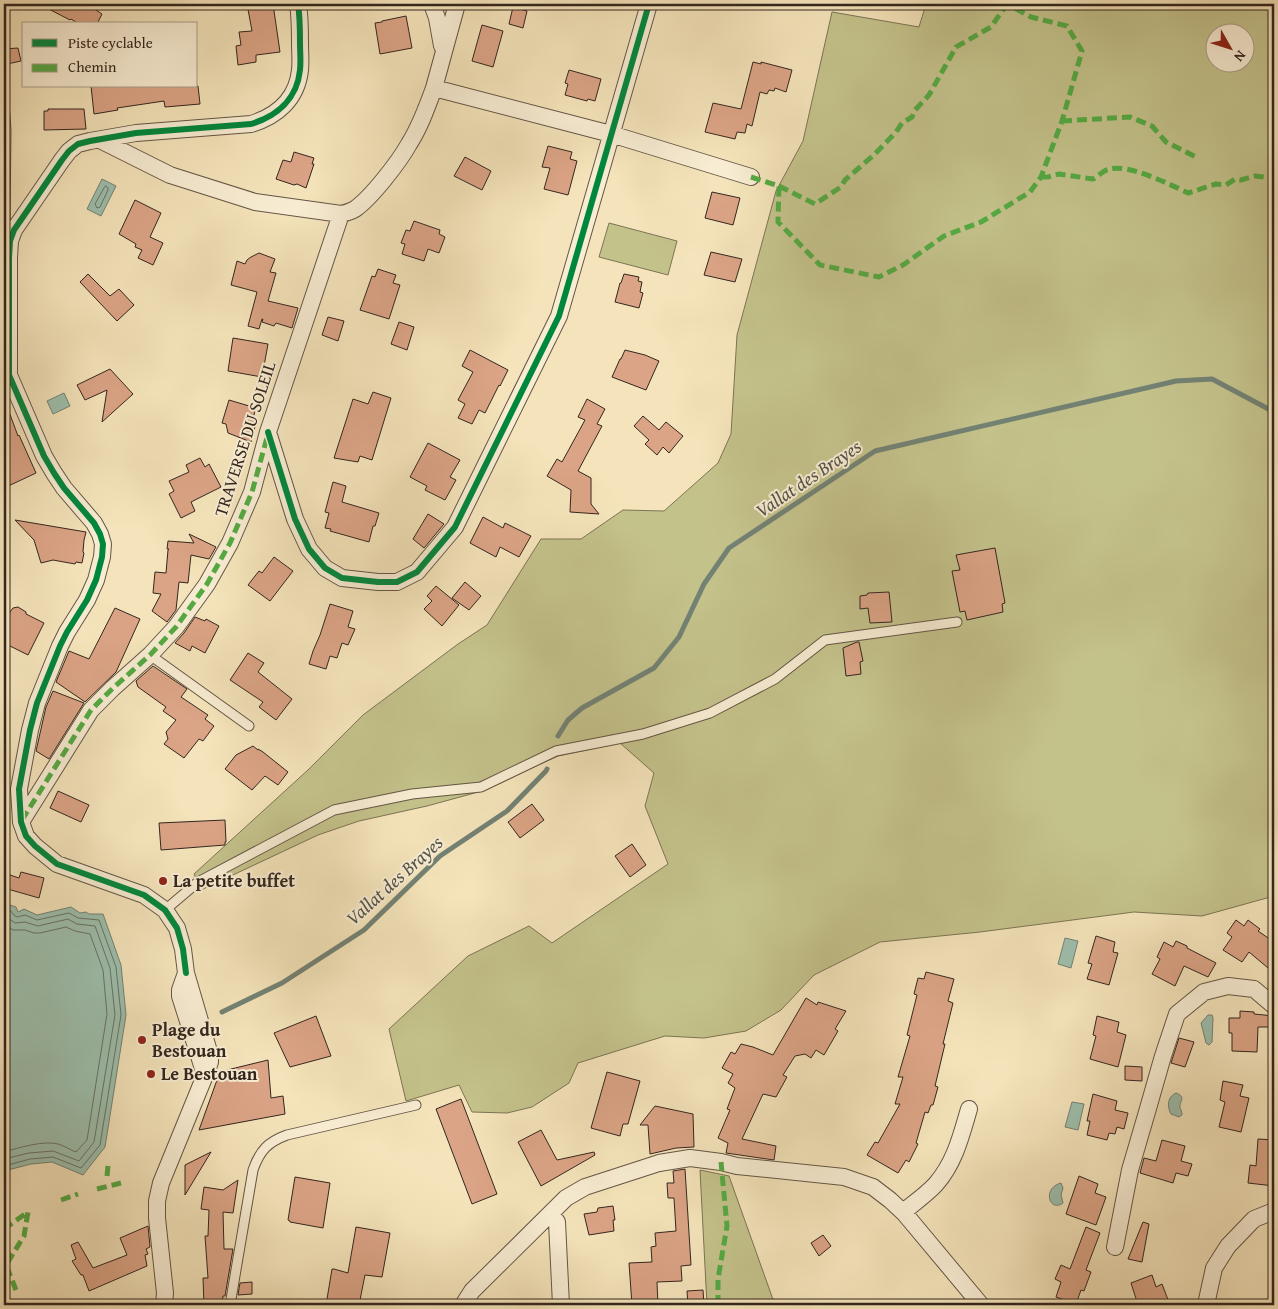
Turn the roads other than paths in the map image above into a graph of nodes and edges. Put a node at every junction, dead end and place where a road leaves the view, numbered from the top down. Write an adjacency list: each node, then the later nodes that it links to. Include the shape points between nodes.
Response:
1 (298, 4): 8 (street, via 300,70 295,90 274,114 251,124)
2 (432, 4): 5 (street)
3 (457, 4): 5 (street)
4 (649, 4): 9 (street)
5 (442, 56): 6 (street)
6 (434, 88): 9 (street); 13 (street, via 405,151 363,202)
7 (4, 104): 14 (lane, via 5,216 6,224)
8 (136, 133): 10 (street); 11 (street, via 141,151)
9 (611, 134): 12 (street); 15 (street, via 559,316 454,527 417,572 397,582 378,582 342,578 325,568 309,549 295,519)
10 (100, 140): 11 (street); 14 (street, via 78,144 69,151)
11 (156, 168): 13 (street, via 255,202)
12 (751, 177)
13 (341, 214): 15 (street, TRAVERSE DU SOLEIL)
14 (14, 230): 19 (street, via 9,258 9,375 54,473 94,523 104,544 96,580 60,646 37,703 20,789)
15 (268, 432): 17 (street, TRAVERSE DU SOLEIL, via 252,492 230,543 207,584 176,627)
16 (957, 622): 20 (lane, via 825,640 775,679 710,714 643,734 556,751 482,787 412,794 334,810 198,882)
17 (150, 655): 18 (lane); 19 (street, TRAVERSE DU SOLEIL, via 92,710)
18 (249, 726)
19 (20, 822): 20 (street, via 26,836 57,864 144,895)
20 (165, 910): 28 (street, via 177,928 210,1062 161,1183 157,1201)
21 (1274, 1006): 27 (street, via 1254,989 1228,986 1204,992 1177,1014 1130,1170)
22 (416, 1105): 29 (lane, via 287,1135 264,1148 253,1170)
23 (969, 1109): 25 (street, via 957,1150 947,1170 935,1185)
24 (1274, 1211): 33 (street, via 1254,1219 1228,1246 1214,1268)
25 (903, 1212): 26 (street, via 873,1187 844,1177 690,1158 658,1163 585,1188 566,1198); 32 (street)
26 (551, 1214): 30 (street, via 472,1291); 31 (street, via 557,1222)
27 (1115, 1247)
28 (164, 1305)
29 (230, 1305)
30 (464, 1305)
31 (561, 1305)
32 (981, 1305)
33 (1207, 1305)

